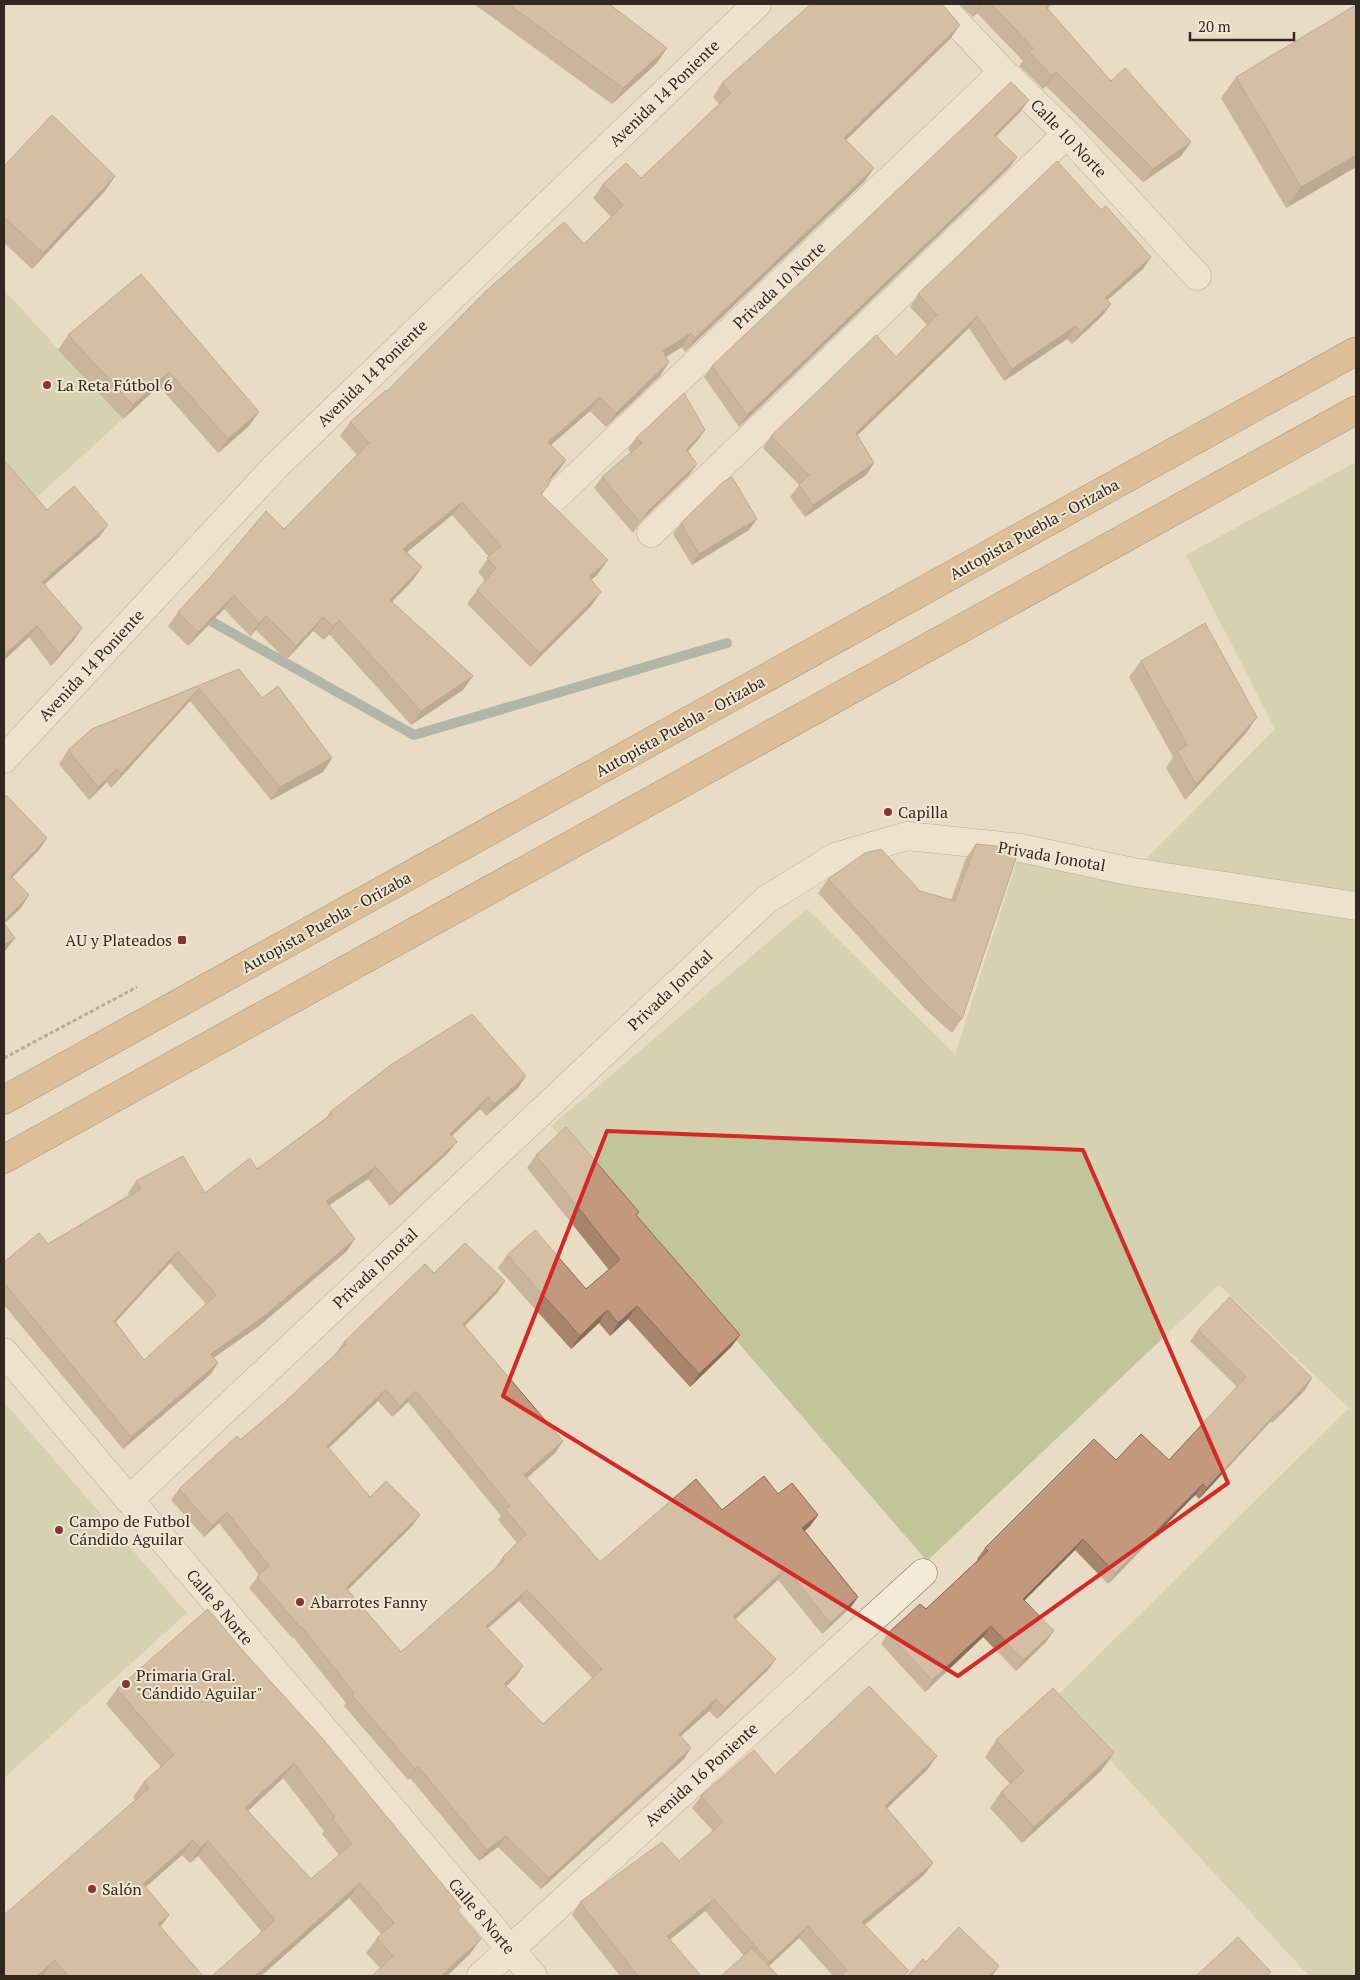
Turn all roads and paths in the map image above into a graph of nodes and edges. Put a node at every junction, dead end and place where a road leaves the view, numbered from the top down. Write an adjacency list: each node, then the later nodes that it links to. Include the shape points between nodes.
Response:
1 (757, 4): 10 (street, Avenida 14 Poniente, via 275,467)
2 (939, 4): 3 (street, Calle 10 Norte)
3 (1003, 72): 4 (street, Calle 10 Norte); 8 (street, Privada 10 Norte)
4 (1067, 134): 5 (street, Calle 10 Norte); 9 (street)
5 (1197, 276)
6 (1356, 351): 12 (highway, Autopista Puebla - Orizaba)
7 (1356, 410): 13 (highway)
8 (554, 498)
9 (651, 533)
10 (4, 759)
11 (1356, 906): 15 (street, Privada Jonotal, via 1133,872 1021,848 907,836 835,857 766,900)
12 (4, 1100)
13 (4, 1159)
14 (4, 1352): 15 (street, Calle 8 Norte)
15 (129, 1500): 17 (street, Calle 8 Norte)
16 (923, 1573): 17 (street, Avenida 16 Poniente)
17 (510, 1949): 18 (street, Avenida 16 Poniente); 19 (street, Calle 8 Norte)
18 (481, 1976)
19 (533, 1976)

